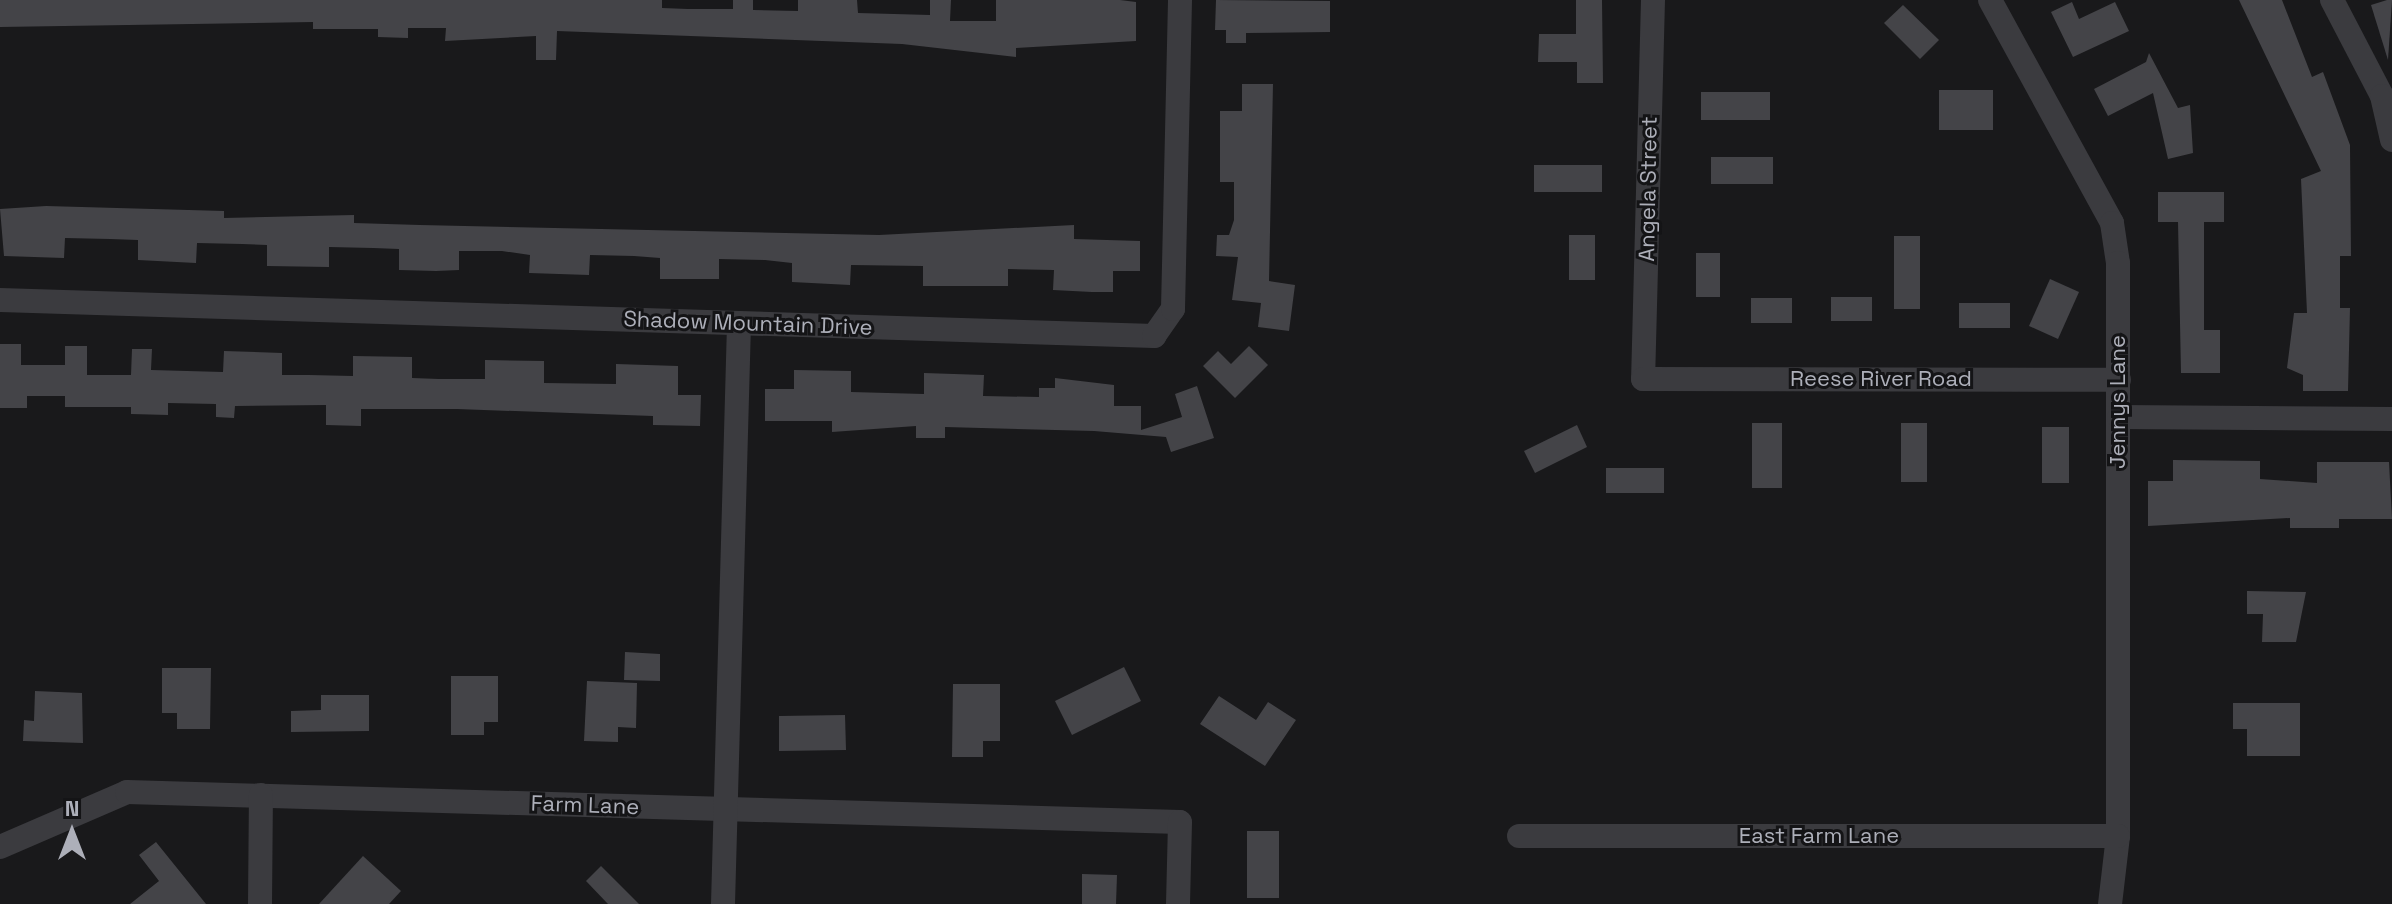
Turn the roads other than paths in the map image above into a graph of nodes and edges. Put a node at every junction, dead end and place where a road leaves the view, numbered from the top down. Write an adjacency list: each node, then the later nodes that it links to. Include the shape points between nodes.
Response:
1 (1180, 0): 8 (street, Shadow Mountain Drive, via 1173,309 1154,336)
2 (1653, 0): 9 (street, Angela Street)
3 (1990, 0): 10 (street, Jennys Lane, via 2112,223)
4 (2332, 0): 5 (street)
5 (2387, 93): 6 (street)
6 (2392, 140)
7 (0, 300): 8 (street, Shadow Mountain Drive)
8 (739, 323): 15 (street)
9 (1643, 379): 10 (street, Reese River Road)
10 (2119, 380): 12 (street, Jennys Lane)
11 (2392, 403): 13 (street)
12 (2119, 417): 13 (street); 17 (street, Jennys Lane)
13 (2392, 419)
14 (261, 795): 15 (street, Farm Lane); 18 (street, Farm Lane, via 127,792); 19 (street)
15 (721, 809): 20 (street); 21 (street, Farm Lane, via 1180,822)
16 (1519, 836): 17 (street, East Farm Lane)
17 (2118, 836): 22 (street, Jennys Lane)
18 (0, 847)
19 (260, 904)
20 (723, 904)
21 (1178, 904)
22 (2110, 904)

